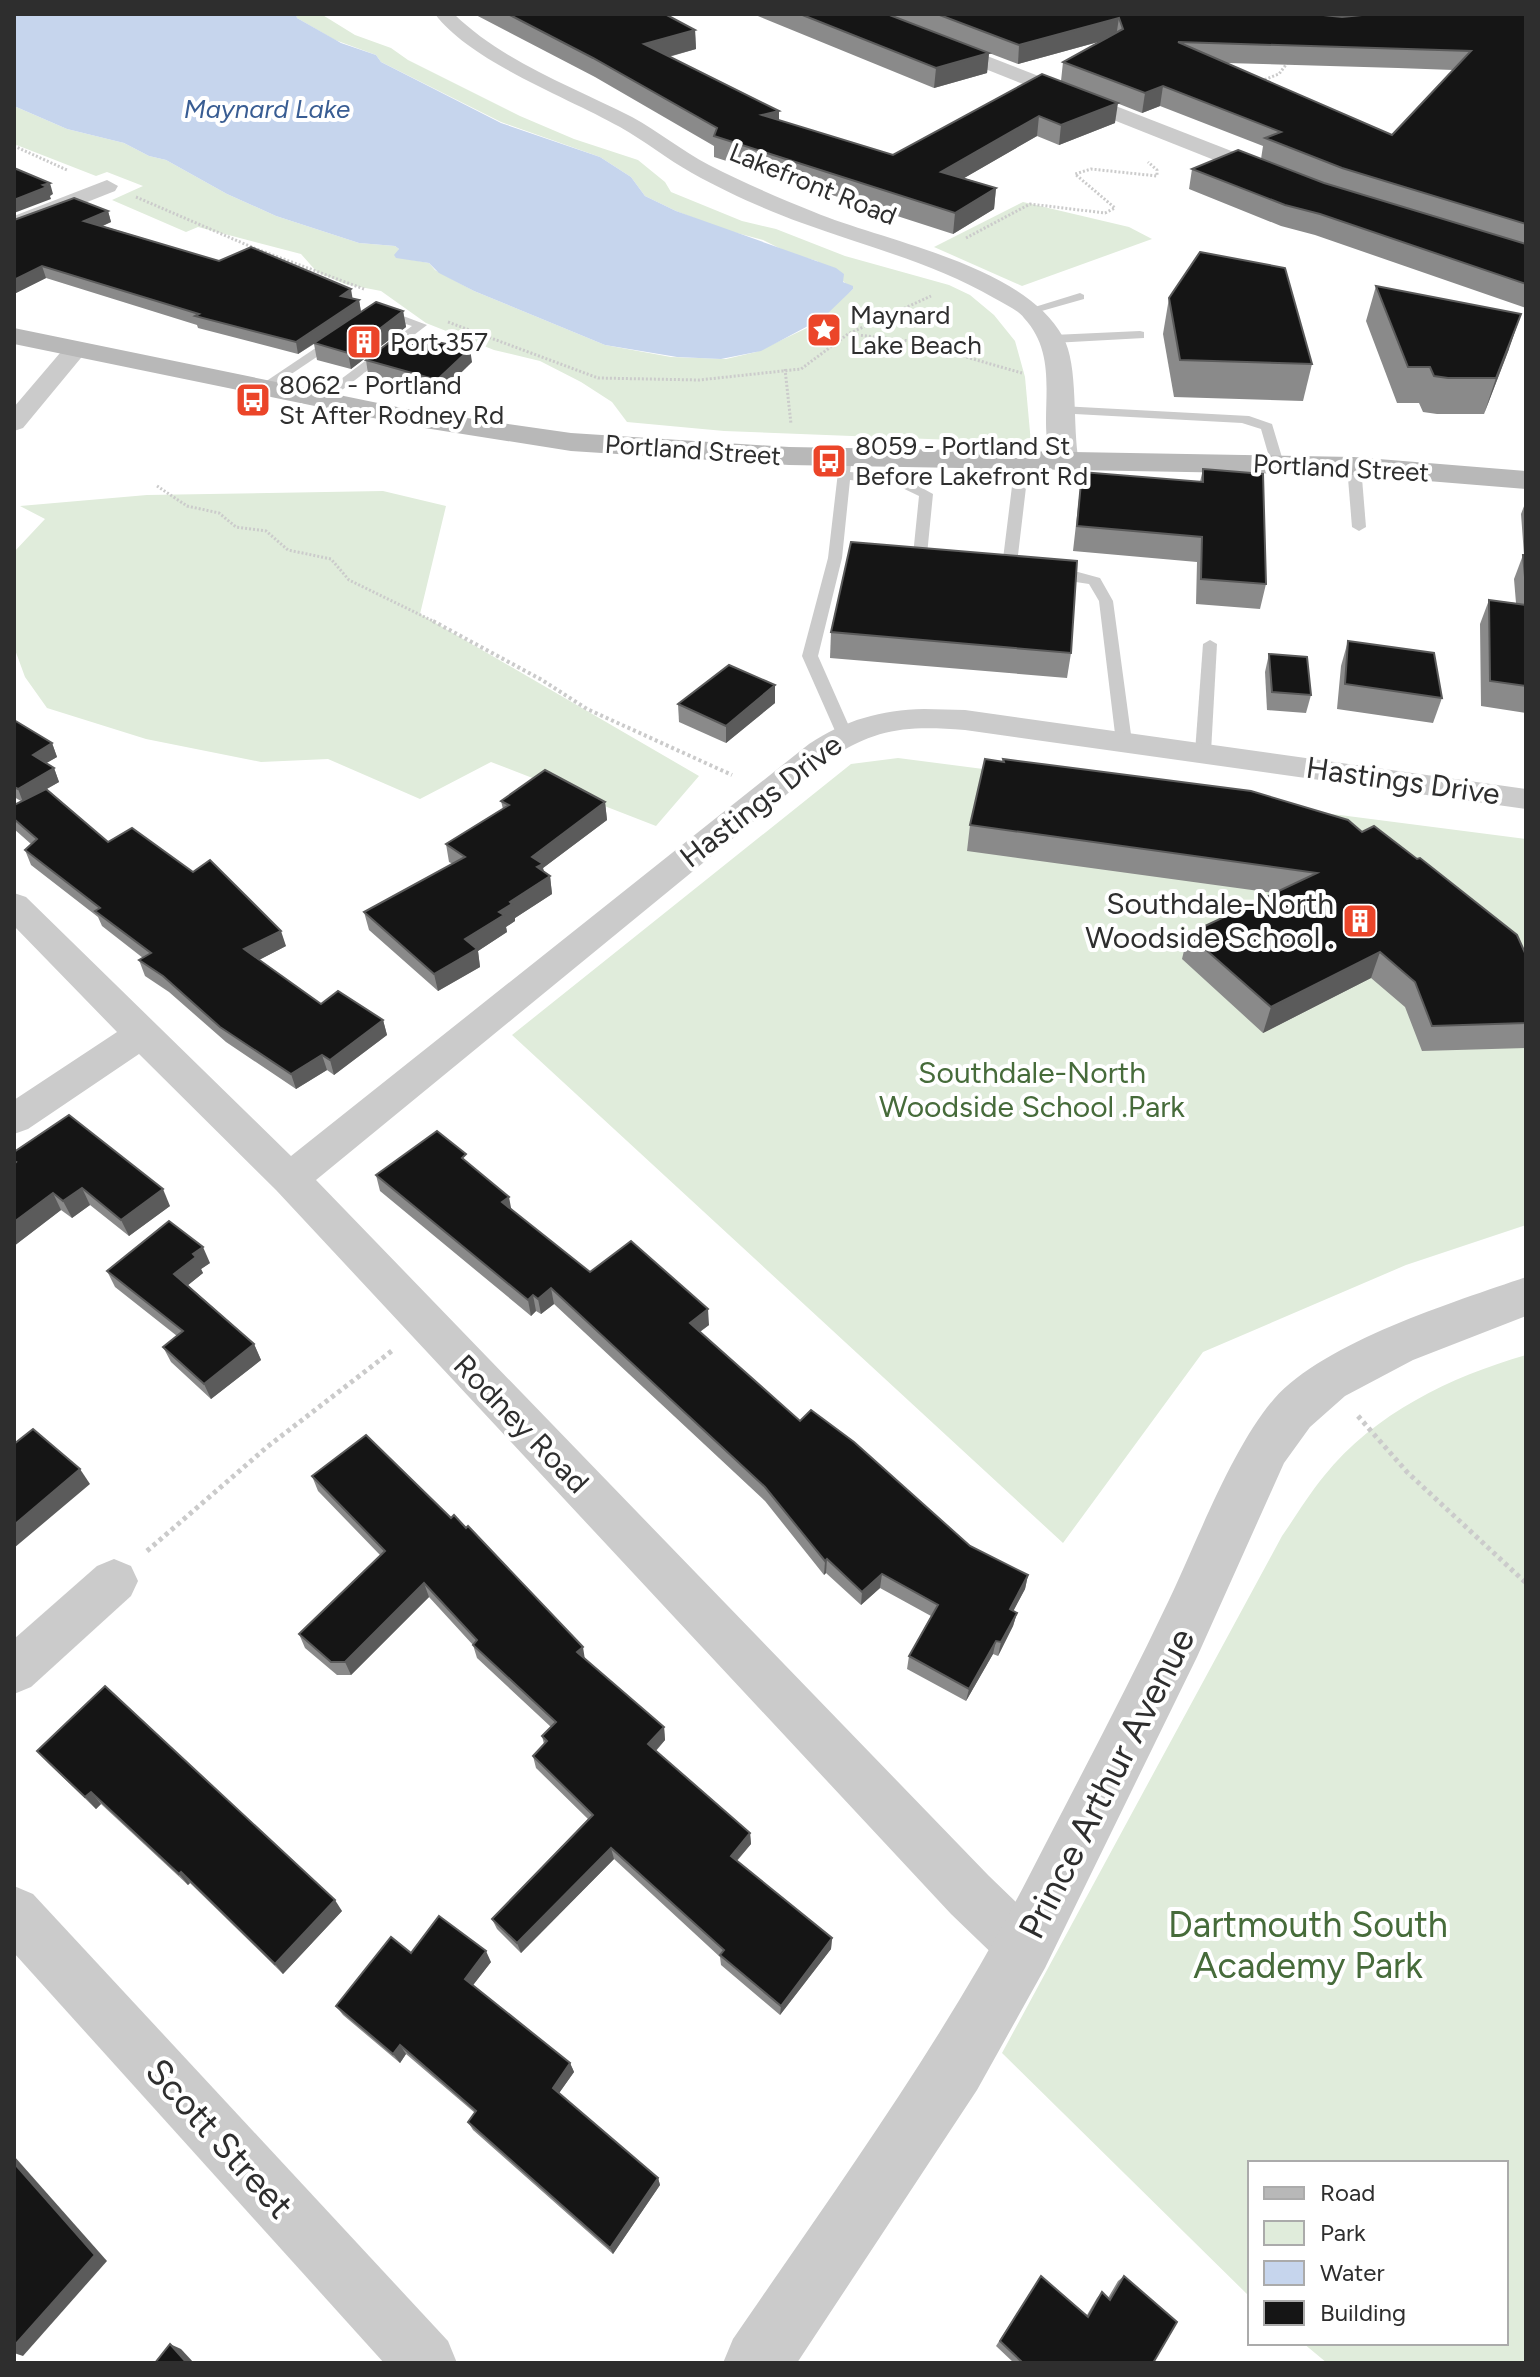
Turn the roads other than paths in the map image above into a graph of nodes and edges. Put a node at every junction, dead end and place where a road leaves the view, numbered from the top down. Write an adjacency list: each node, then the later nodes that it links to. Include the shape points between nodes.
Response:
1 (444, 14): 7 (street, Lakefront Road, via 463,33 507,60 629,124 700,169 808,218 972,276)
2 (863, 14): 3 (street)
3 (1300, 185)
4 (107, 186): 5 (street)
5 (14, 224)
6 (1080, 297): 7 (lane)
7 (1031, 310): 12 (street, Lakefront Road)
8 (364, 319): 15 (lane, via 377,311 421,325)
9 (352, 328): 14 (lane)
10 (1140, 335): 12 (lane)
11 (14, 336): 13 (main road, Portland Street)
12 (1053, 339): 16 (street, Lakefront Road)
13 (69, 348): 14 (main road, Portland Street); 17 (street, via 73,353)
14 (262, 388): 15 (main road, Portland Street)
15 (321, 400): 21 (main road, Portland Street, via 571,442 789,456)
16 (1061, 410): 19 (street, Lakefront Road); 20 (lane, via 1244,419 1267,427)
17 (14, 423)
18 (1022, 462): 19 (main road, Portland Street); 21 (main road, Portland Street); 27 (lane)
19 (1066, 462): 20 (main road, Portland Street)
20 (1277, 464): 22 (main road, Portland Street)
21 (844, 466): 25 (lane, via 926,494); 29 (lane, via 842,559 810,656)
22 (1354, 466): 23 (main road, Portland Street); 24 (lane)
23 (1526, 480)
24 (1359, 527)
25 (919, 565)
26 (979, 569): 27 (lane)
27 (1022, 573): 30 (lane, via 1095,581 1106,601)
28 (1210, 644): 31 (lane)
29 (844, 733): 30 (street, Hastings Drive, via 909,716); 36 (street, Hastings Drive)
30 (1124, 742): 31 (street, Hastings Drive)
31 (1203, 752): 32 (street, Hastings Drive)
32 (1526, 799)
33 (14, 905): 34 (street, Rodney Road)
34 (141, 1034): 35 (street); 36 (street, Rodney Road)
35 (14, 1119)
36 (290, 1179): 41 (street, Rodney Road)
37 (1526, 1296): 41 (street, Prince Arthur Avenue, via 1396,1346 1328,1382 1293,1412 1266,1449)
38 (114, 1581): 39 (street)
39 (14, 1671)
40 (14, 1913): 42 (street, Scott Street)
41 (1024, 1947): 43 (street, Prince Arthur Avenue, via 955,2068)
42 (426, 2363)
43 (757, 2363)

